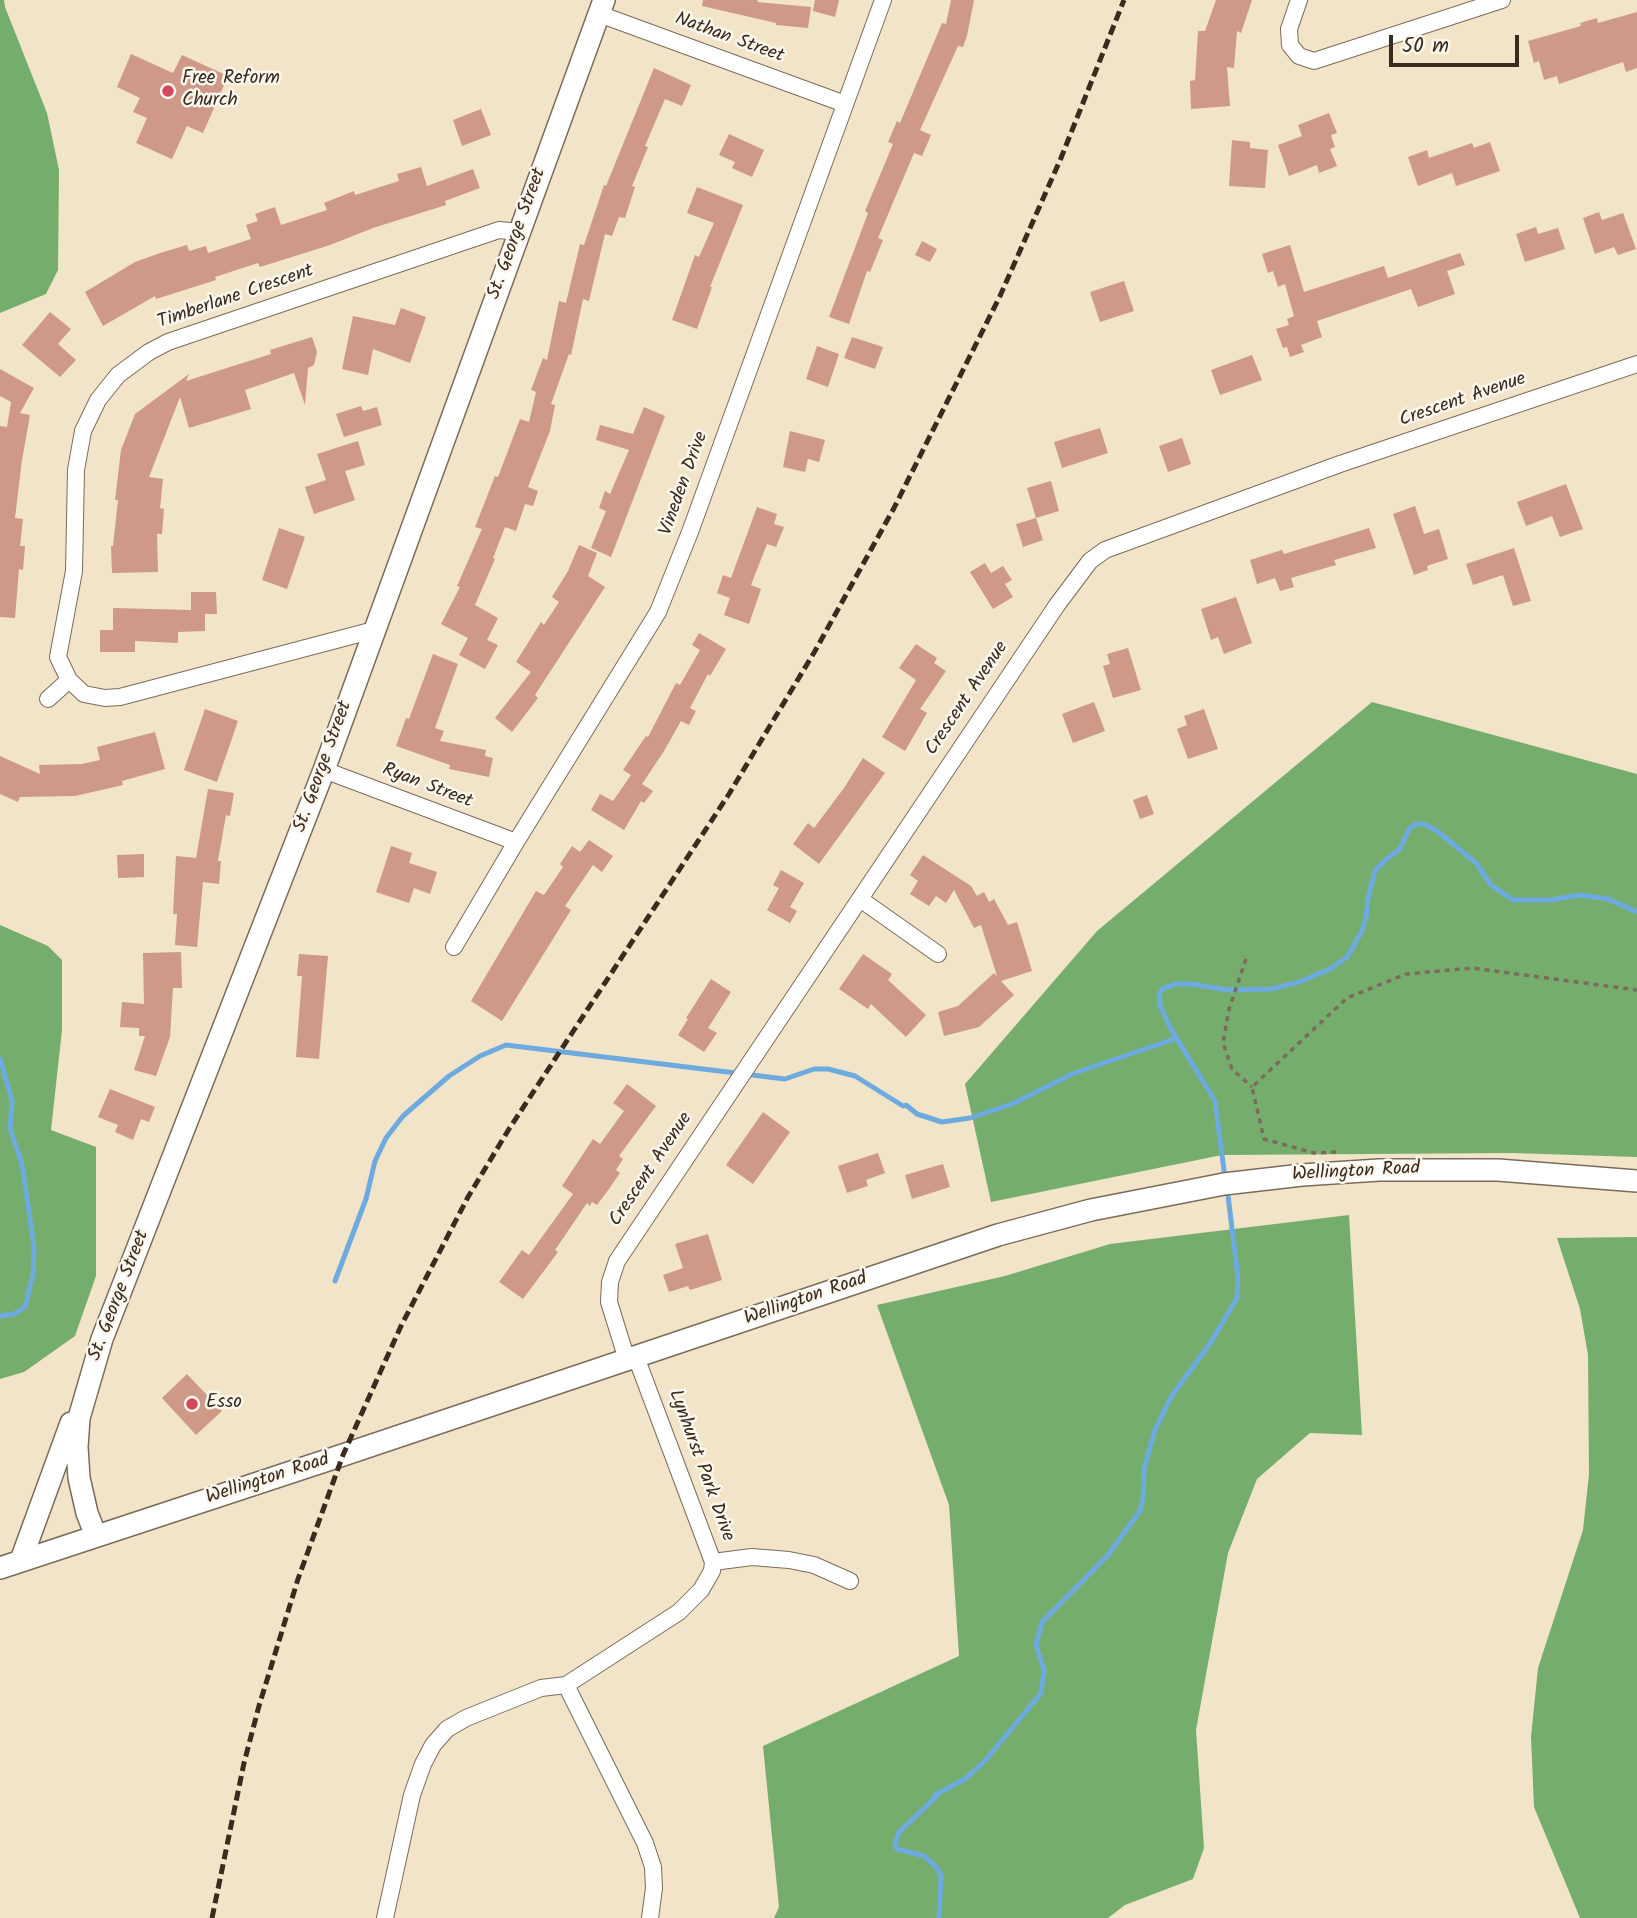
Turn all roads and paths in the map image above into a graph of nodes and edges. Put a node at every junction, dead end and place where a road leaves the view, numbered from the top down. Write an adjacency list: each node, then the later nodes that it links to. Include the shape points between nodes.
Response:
1 (883, 0): 5 (street, Vineden Drive)
2 (1299, 0): 3 (street, via 1289,29 1290,45 1299,56 1314,61)
3 (1502, 0)
4 (601, 7): 5 (street, Nathan Street); 6 (main road, St. George Street)
5 (845, 104): 12 (street, Vineden Drive, via 658,612)
6 (519, 232): 8 (main road, St. George Street); 9 (street, Timberlane Crescent, via 499,230 177,339 118,375 91,413 79,449 74,570 58,657)
7 (1637, 364): 13 (street, Crescent Avenue, via 1340,464 1105,550 1071,586)
8 (374, 630): 9 (street, via 120,696 84,694); 11 (main road, St. George Street)
9 (69, 680): 10 (street)
10 (48, 699)
11 (324, 770): 12 (street, Ryan Street); 21 (main road, St. George Street)
12 (516, 842): 14 (street, Vineden Drive)
13 (860, 899): 15 (street); 22 (street, Crescent Avenue, via 617,1261 609,1302)
14 (454, 947)
15 (938, 954)
16 (1246, 960): 18 (path, via 1228,1009 1223,1043 1232,1069)
17 (1637, 990): 18 (path, via 1472,968 1406,974 1347,998)
18 (1252, 1087): 19 (path, via 1264,1139 1314,1153)
19 (1340, 1152)
20 (1637, 1181): 22 (main road, Wellington Road, via 1498,1170 1379,1170 1186,1190 998,1235)
21 (102, 1339): 23 (main road, St. George Street, via 79,1419 77,1447 79,1478); 24 (main road)
22 (632, 1358): 23 (main road, Wellington Road); 25 (street, Lynhurst Park Drive)
23 (96, 1536): 24 (main road, Wellington Road)
24 (21, 1560): 26 (main road, Wellington Road)
25 (713, 1562): 27 (street, via 752,1557 789,1560); 28 (street, Lynhurst Park Drive, via 701,1590 679,1612)
26 (0, 1568)
27 (850, 1581)
28 (566, 1685): 29 (street, Lynhurst Park Drive, via 541,1688 466,1718 447,1729 433,1745 412,1796); 30 (street, via 645,1843 653,1867)
29 (385, 1918)
30 (650, 1918)

